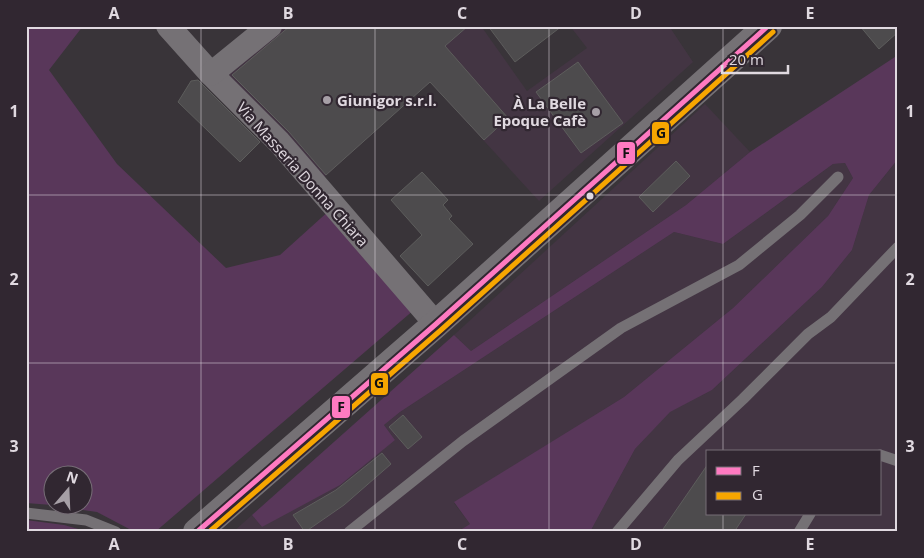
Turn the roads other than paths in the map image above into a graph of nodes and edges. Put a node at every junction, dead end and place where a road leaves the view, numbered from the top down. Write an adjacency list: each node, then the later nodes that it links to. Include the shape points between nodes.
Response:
1 (168, 26): 4 (street, Via Masseria Donna Chiara)
2 (270, 26): 4 (street)
3 (768, 26): 7 (street)
4 (211, 74): 7 (street, Via Masseria Donna Chiara, via 291,156)
5 (838, 177): 14 (lane, via 800,215 739,264 621,328 463,441)
6 (898, 246): 15 (lane, via 831,317 808,334 678,460)
7 (436, 324): 13 (street)
8 (882, 456): 9 (lane)
9 (898, 461)
10 (26, 513): 12 (lane, via 86,520)
11 (809, 516): 16 (lane)
12 (116, 532)
13 (198, 532)
14 (349, 532)
15 (616, 532)
16 (799, 532)

